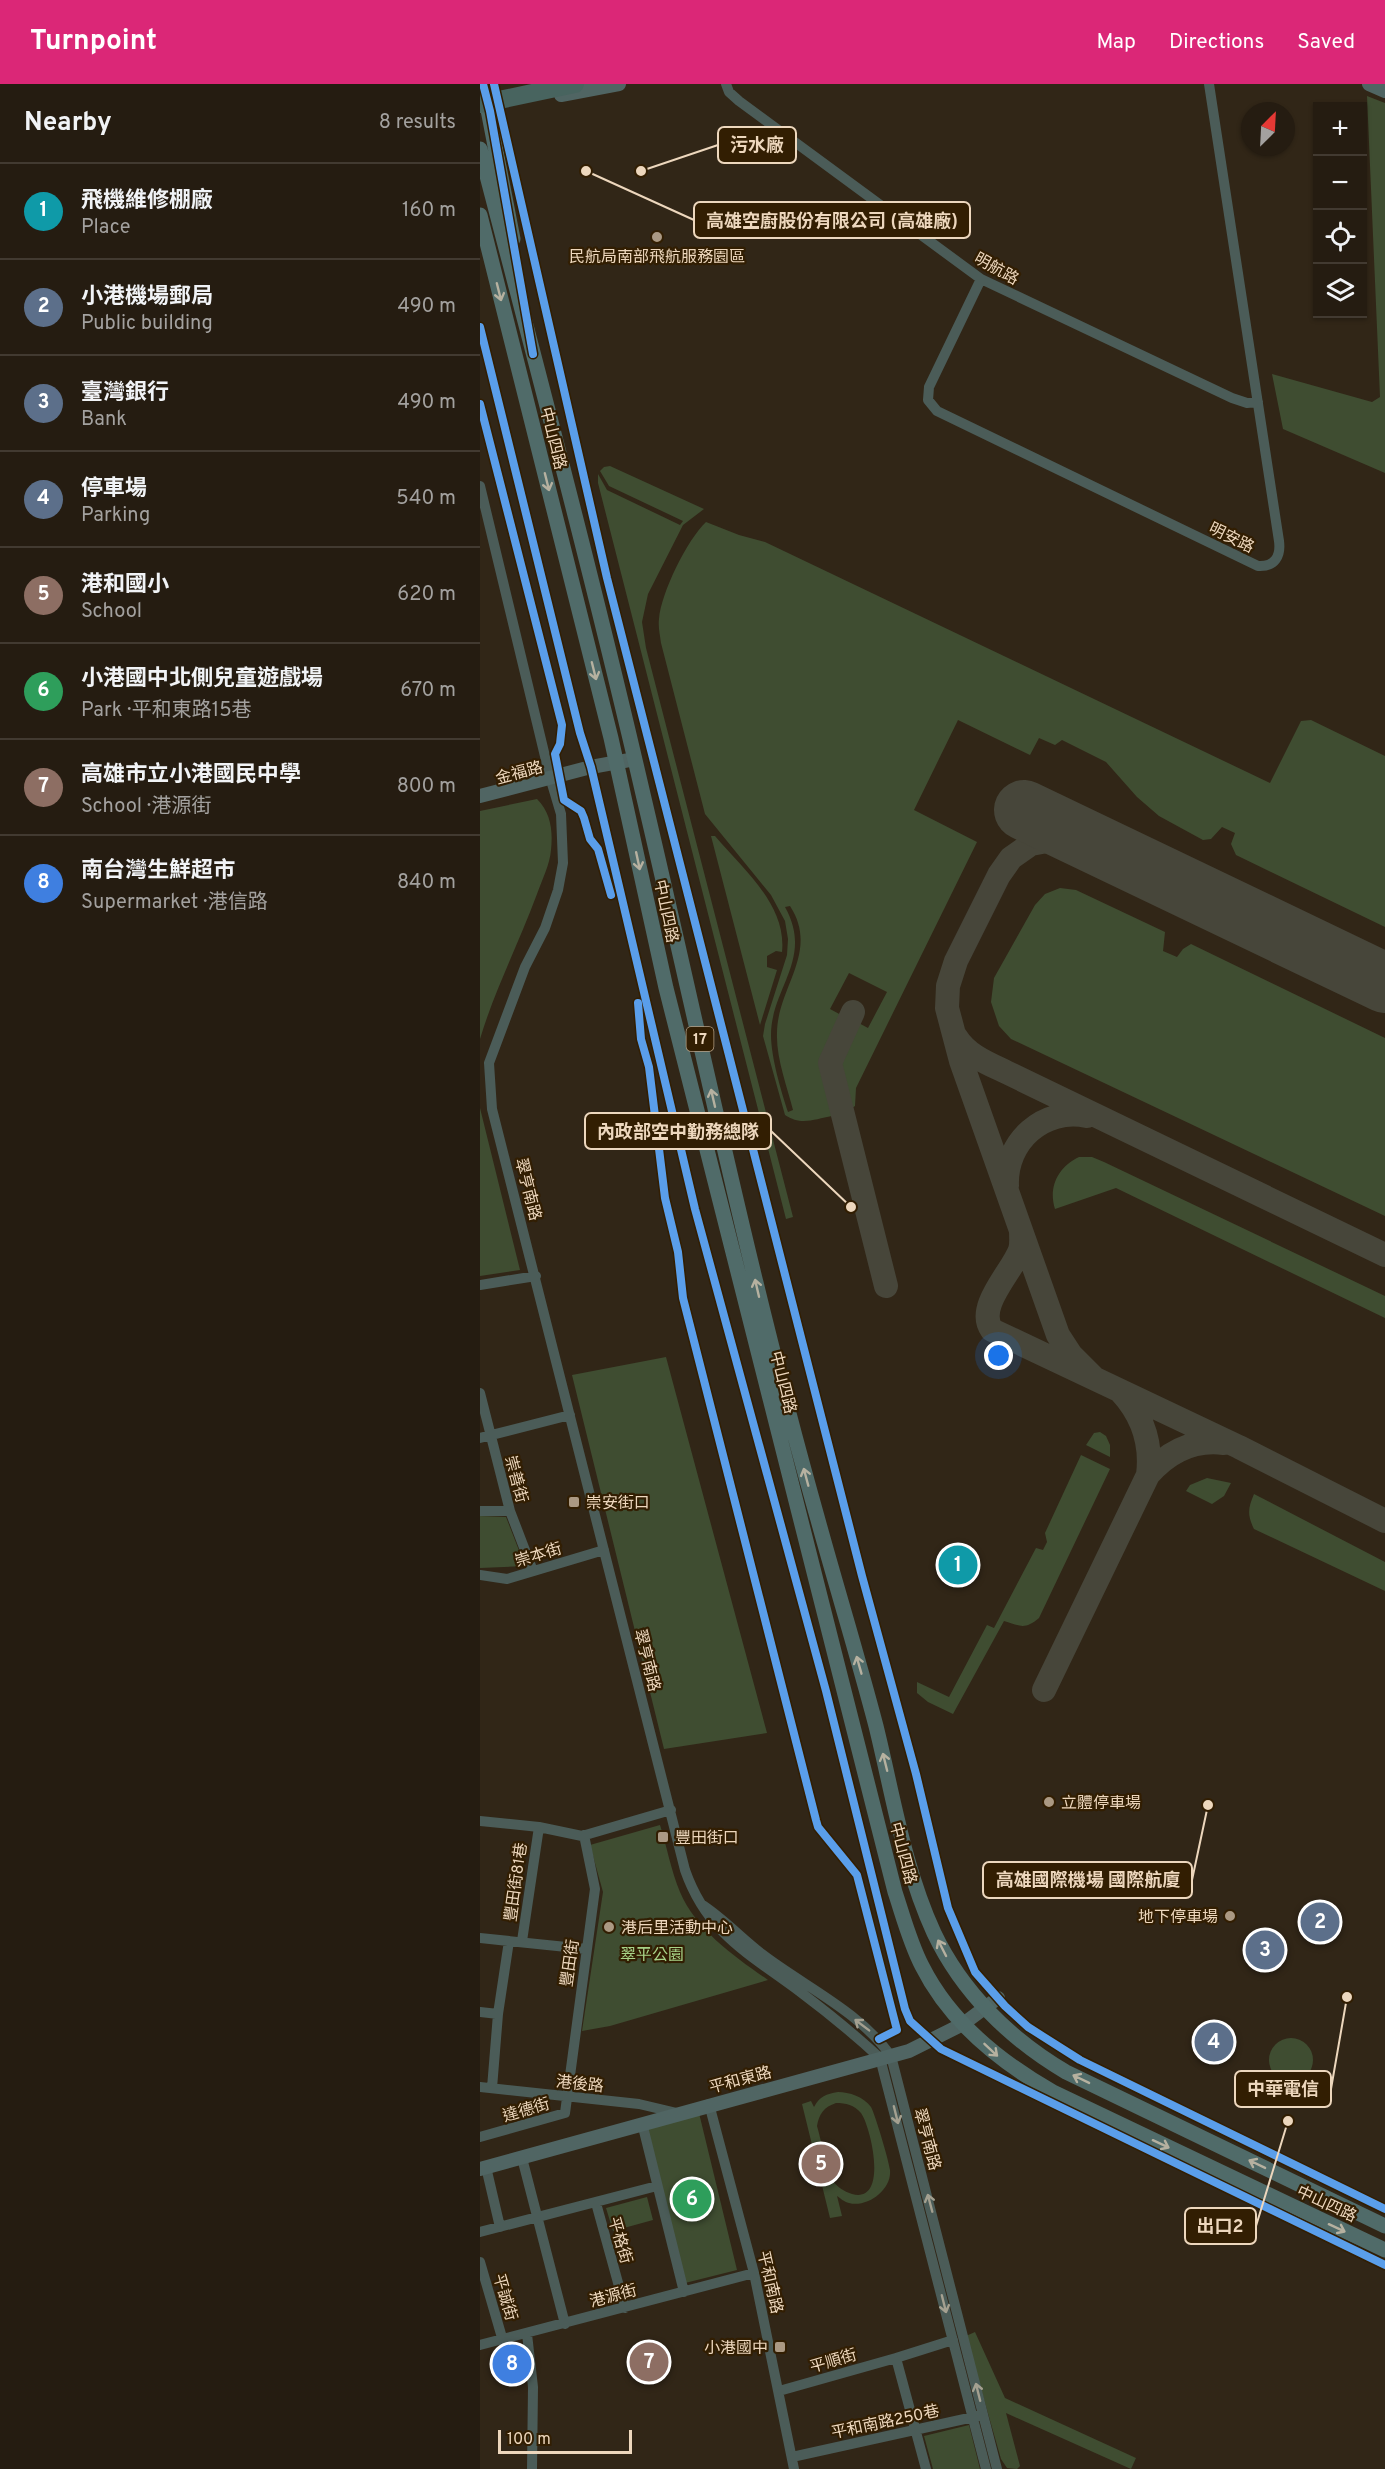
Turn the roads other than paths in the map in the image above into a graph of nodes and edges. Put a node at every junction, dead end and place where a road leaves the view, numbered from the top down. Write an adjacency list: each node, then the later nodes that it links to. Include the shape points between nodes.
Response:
1 (483, 84): 9 (main road, 中山四路 / 17)
2 (524, 84): 8 (highway)
3 (619, 84): 7 (street)
4 (726, 84): 14 (street, 明航路, via 738,101)
5 (1209, 84): 16 (street, 明安路)
6 (569, 85): 9 (highway)
7 (606, 86): 9 (street)
8 (480, 94)
9 (483, 110): 15 (main road, 中山四路 / 17)
10 (480, 149): 15 (main road, 中山四路 / 17)
11 (480, 215): 13 (main road, 中山四路 / 17)
12 (480, 237): 13 (main road, 中山四路 / 17)
13 (493, 267): 19 (main road, 中山四路 / 17, one-way to 19)
14 (981, 279): 16 (street, 明航路, via 1232,398); 16 (street, 明安路, via 928,387 928,400 937,411 1262,567 1274,562 1280,549)
15 (533, 354): 18 (main road, 中山四路 / 17)
16 (1258, 402)
17 (480, 486): 20 (street, 翠亨南路)
18 (635, 759): 19 (street, 金福路); 41 (main road, 中山四路 / 17, one-way to 18, via 947,1957 912,1872 771,1352)
19 (616, 763): 20 (street, 金福路); 44 (main road, 中山四路 / 17, one-way to 44, via 666,988 895,1892 921,1965)
20 (550, 777): 21 (street, 金福路); 22 (street, 翠亨南路, via 561,814 558,890 489,1063 492,1109)
21 (480, 796)
22 (536, 1276): 23 (street); 25 (street, 翠亨南路)
23 (480, 1285)
24 (480, 1393): 26 (street, 崇善街)
25 (570, 1415): 26 (street); 29 (street, 翠亨南路)
26 (485, 1437): 28 (street, 崇善街)
27 (480, 1511): 28 (street)
28 (510, 1511): 30 (street, 崇善街)
29 (604, 1550): 30 (street, 崇本街); 32 (street, 翠亨南路)
30 (533, 1571): 31 (street, 崇本街, via 507,1579)
31 (480, 1575)
32 (671, 1810): 35 (street); 45 (street, 翠亨南路, via 685,1870 699,1902 878,2037)
33 (480, 1821): 34 (street)
34 (539, 1827): 35 (street); 38 (street, 豐田街81巷)
35 (584, 1835): 39 (street, 豐田街, via 595,1889)
36 (480, 1938): 37 (street)
37 (509, 1941): 38 (street); 43 (street)
38 (522, 1941): 39 (street)
39 (586, 1949): 48 (street, 豐田街)
40 (998, 1998): 41 (street, 平和東路)
41 (985, 2009): 44 (street, 平和東路); 58 (main road, 中山四路 / 17, one-way to 41, via 1066,2072 1017,2039)
42 (480, 2012): 43 (street)
43 (498, 2014): 47 (street)
44 (963, 2024): 45 (street, 平和東路, via 916,2048); 61 (main road, 中山四路 / 17, one-way to 61, via 998,2057 1053,2092)
45 (886, 2057): 49 (street, 平和東路); 68 (street, 翠亨南路, one-way to 68); 73 (street, 翠亨南路, one-way to 45)
46 (480, 2087): 47 (street, 港後路)
47 (492, 2088): 48 (street, 港後路)
48 (567, 2096): 50 (street, 港後路, via 639,2104); 52 (street, 達德街, via 565,2113)
49 (709, 2104): 50 (street, 平和東路); 63 (street, 平和南路)
50 (677, 2113): 51 (street, 平和東路)
51 (642, 2123): 53 (street, 平和東路); 55 (street)
52 (480, 2138)
53 (522, 2158): 54 (street, 平和東路); 57 (street)
54 (483, 2168): 59 (street)
55 (657, 2186): 56 (street); 64 (street)
56 (596, 2203): 57 (street, 平格街); 65 (street, 平格街)
57 (537, 2218): 59 (street, 平格街); 66 (street)
58 (1385, 2226)
59 (500, 2227): 60 (street)
60 (480, 2232)
61 (1385, 2250)
62 (480, 2262): 69 (street, 平誠街)
63 (754, 2273): 64 (street, 港源街); 72 (street, 平和南路)
64 (684, 2292): 65 (street, 港源街)
65 (625, 2308): 66 (street, 港源街)
66 (565, 2324): 67 (street, 港源街)
67 (527, 2334): 69 (street, 港源街); 77 (street, via 533,2387)
68 (953, 2340): 71 (street, 平順街); 74 (street, 翠亨南路)
69 (503, 2341): 70 (street, 港源街)
70 (480, 2345)
71 (896, 2358): 72 (street, 平順街); 75 (street)
72 (779, 2391): 76 (street, 平和南路)
73 (984, 2414): 74 (street, 平和南路250巷); 81 (street, 翠亨南路)
74 (972, 2417): 75 (street, 平和南路250巷); 80 (street, 翠亨南路)
75 (916, 2431): 76 (street, 平和南路250巷); 79 (street)
76 (792, 2457): 78 (street, 平和南路)
77 (532, 2469)
78 (794, 2469)
79 (926, 2469)
80 (986, 2469)
81 (997, 2469)

